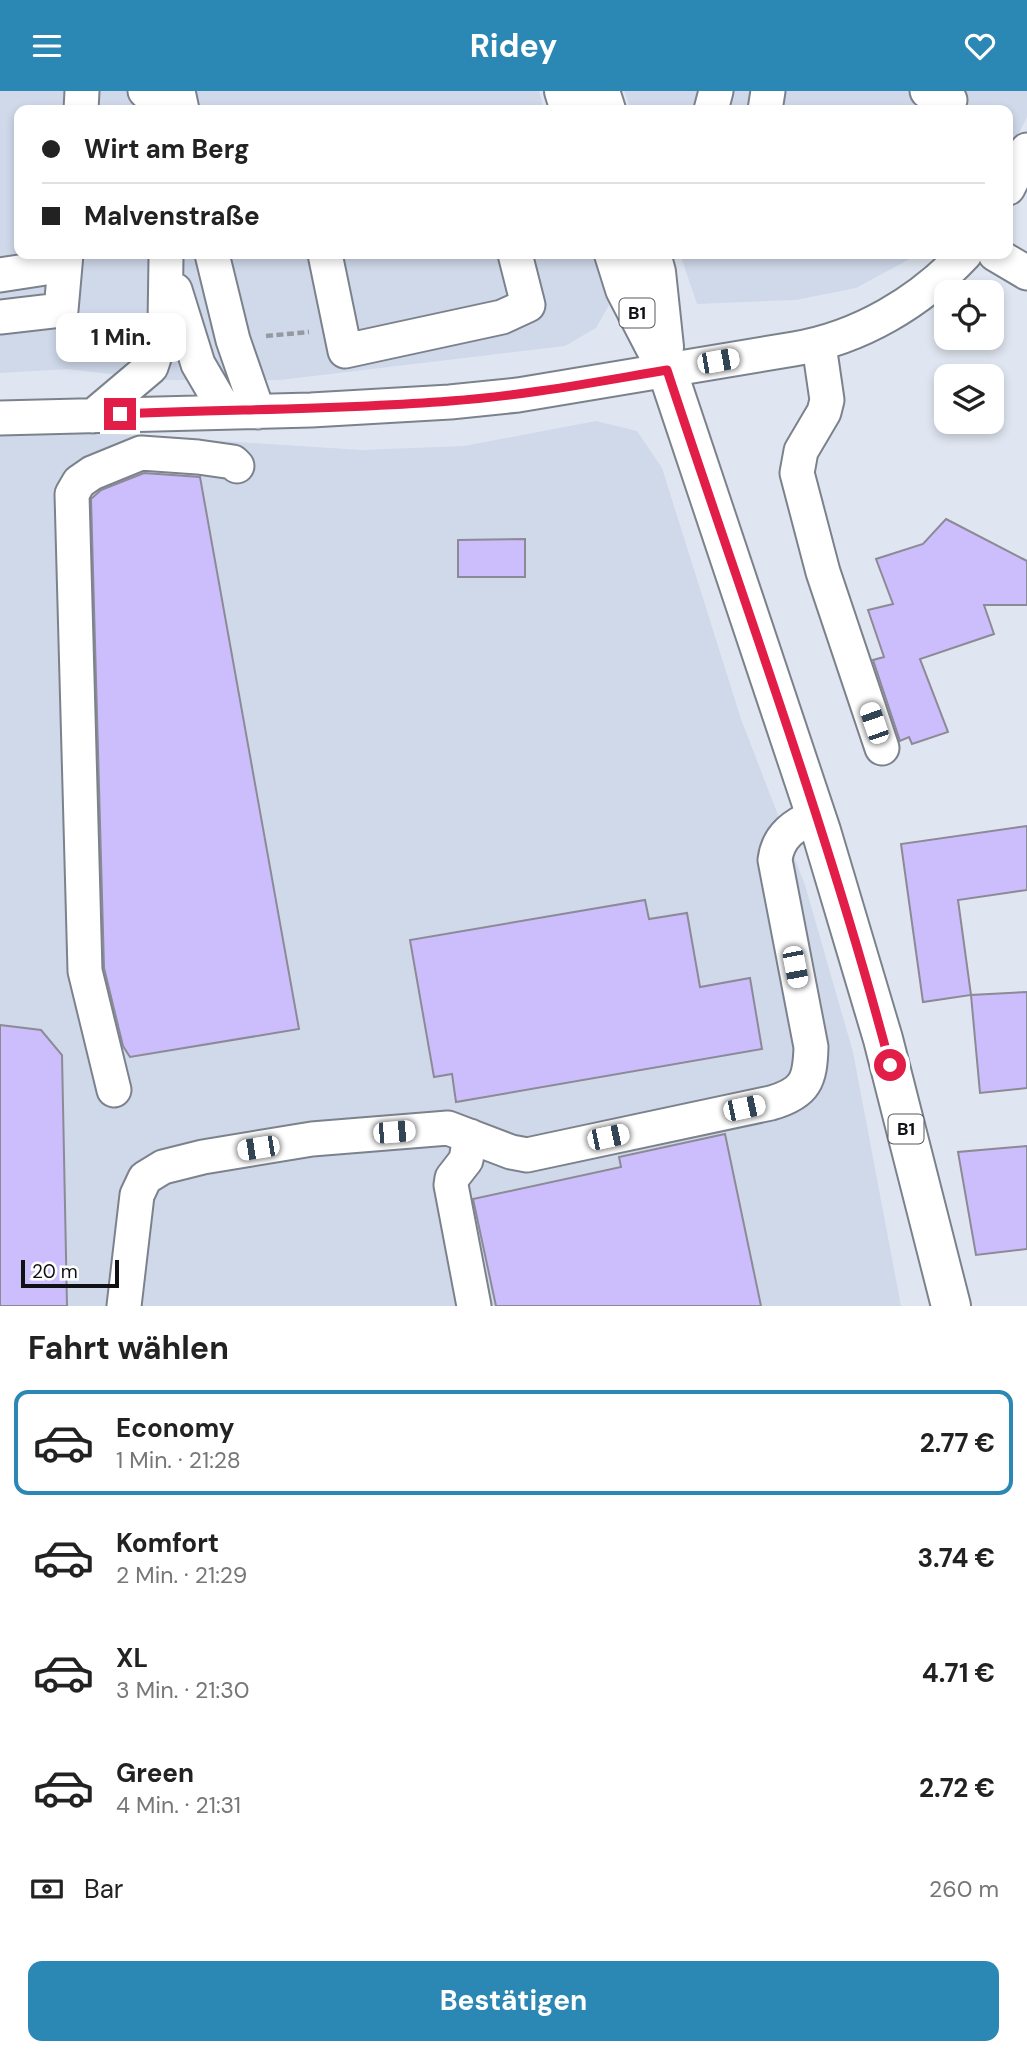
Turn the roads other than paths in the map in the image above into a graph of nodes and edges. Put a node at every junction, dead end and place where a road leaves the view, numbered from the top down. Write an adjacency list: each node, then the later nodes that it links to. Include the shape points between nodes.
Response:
1 (145, 91): 2 (street)
2 (155, 105)
3 (1027, 150): 4 (street)
4 (1013, 178)
5 (66, 259): 16 (street); 17 (street, via 61,310)
6 (165, 259): 21 (street, via 165,325 151,367)
7 (166, 259): 20 (street, via 198,364)
8 (213, 259): 20 (street, via 233,340)
9 (326, 259): 10 (street, via 345,351 502,317 528,305)
10 (517, 259)
11 (616, 259): 19 (main road, B1, via 625,289)
12 (652, 259): 19 (main road, B1)
13 (960, 259): 18 (street, via 912,301 874,323)
14 (1003, 259): 15 (street)
15 (1027, 273)
16 (0, 275)
17 (0, 317)
18 (819, 345): 19 (street); 24 (street, via 827,400 801,451 797,473 823,572)
19 (667, 370): 20 (street, via 505,396); 25 (main road, B1)
20 (242, 412): 21 (street)
21 (93, 416): 22 (street)
22 (0, 418)
23 (237, 466): 26 (street, via 198,457 141,453 92,473 72,494 85,971)
24 (882, 748)
25 (816, 815): 27 (street, via 781,839 775,860 811,1047 810,1074 803,1086 771,1103 527,1155); 30 (main road, B1, via 879,1026)
26 (114, 1090)
27 (470, 1136): 28 (street, via 448,1128 312,1139 163,1167 145,1178 137,1195); 29 (street, via 466,1160 451,1185)
28 (124, 1306)
29 (474, 1306)
30 (951, 1306)

